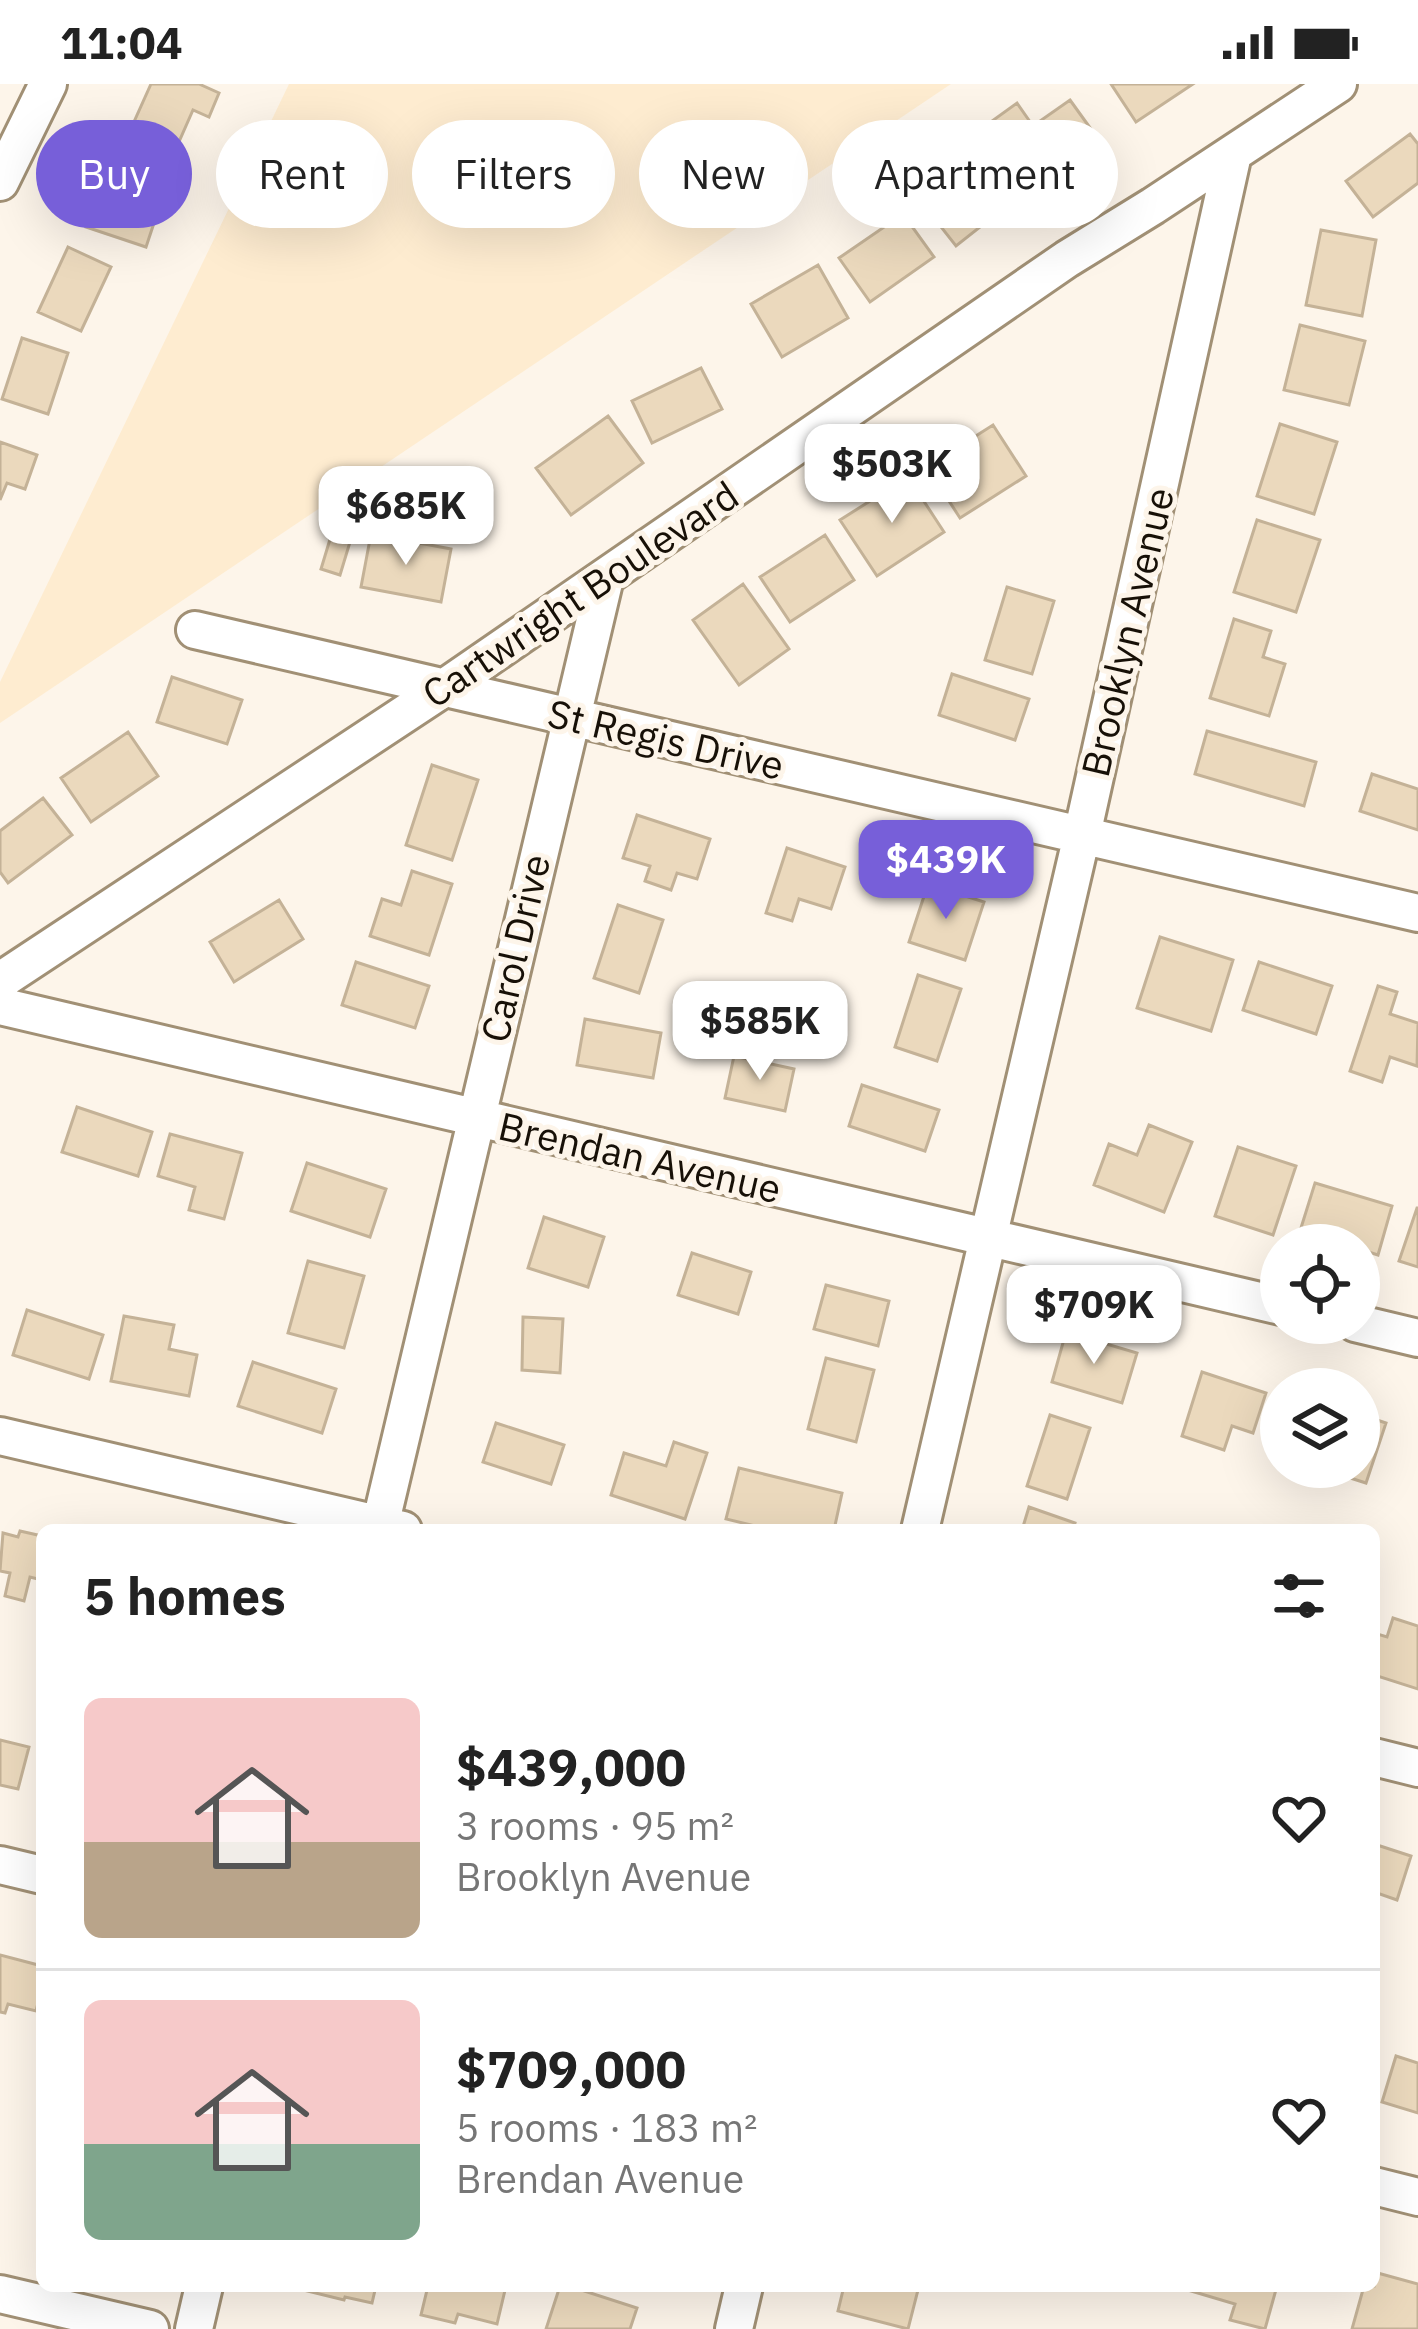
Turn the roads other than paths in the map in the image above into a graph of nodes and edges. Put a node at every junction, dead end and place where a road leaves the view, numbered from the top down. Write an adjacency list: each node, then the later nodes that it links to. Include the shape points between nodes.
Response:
1 (48, 84): 4 (street)
2 (1338, 84): 3 (street, Cartwright Boulevard)
3 (1233, 154): 5 (street, Cartwright Boulevard); 9 (street, Brooklyn Avenue)
4 (0, 182)
5 (604, 578): 7 (street, Cartwright Boulevard); 8 (street, Carol Drive)
6 (195, 630): 7 (street, St Regis Drive)
7 (444, 688): 8 (street, St Regis Drive); 11 (street, Cartwright Boulevard)
8 (571, 717): 9 (street, St Regis Drive); 13 (street, Carol Drive)
9 (1082, 835): 10 (street, St Regis Drive); 14 (street, Brooklyn Avenue)
10 (1418, 913)
11 (0, 981)
12 (0, 1006): 13 (street, Brendan Avenue)
13 (475, 1118): 14 (street, Brendan Avenue); 20 (street, Carol Drive)
14 (988, 1238): 15 (street, Brendan Avenue); 21 (street, Brooklyn Avenue)
15 (1260, 1301)
16 (1380, 1329): 17 (street)
17 (1418, 1338)
18 (0, 1436): 19 (street)
19 (371, 1524)
20 (389, 1524)
21 (921, 1524)
22 (1380, 1758): 23 (street)
23 (1418, 1768)
24 (0, 1865): 25 (street)
25 (36, 1874)
26 (1380, 2188): 27 (street)
27 (1418, 2197)
28 (202, 2292): 32 (street)
29 (743, 2292): 33 (street)
30 (0, 2294): 31 (street)
31 (150, 2329)
32 (194, 2329)
33 (734, 2329)

